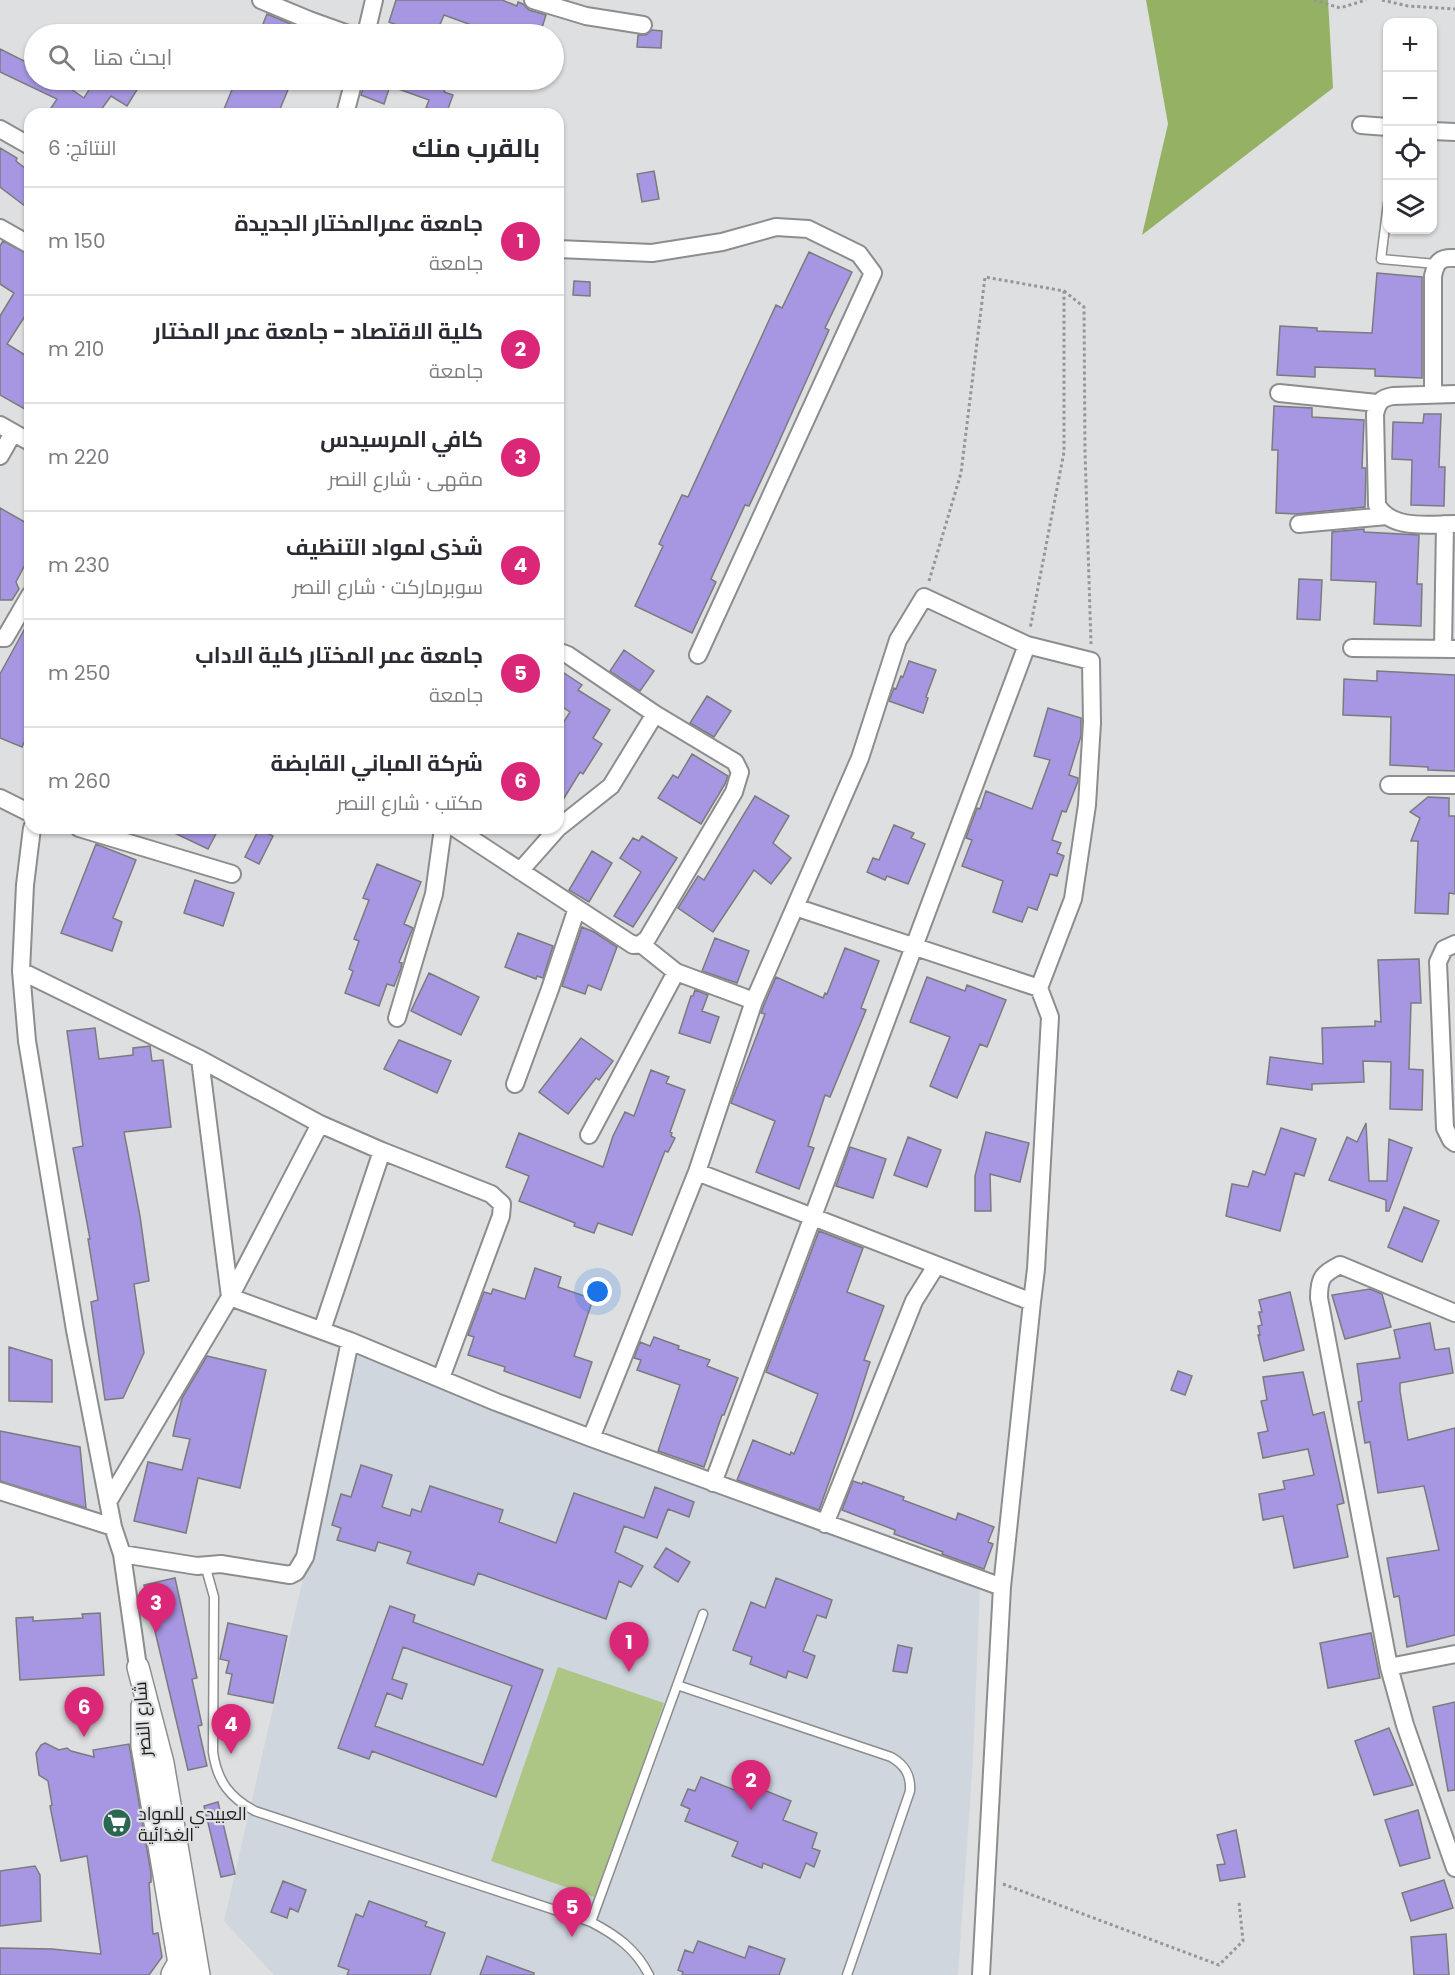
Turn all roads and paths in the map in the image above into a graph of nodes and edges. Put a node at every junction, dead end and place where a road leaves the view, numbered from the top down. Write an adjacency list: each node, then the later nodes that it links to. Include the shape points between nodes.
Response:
1 (261, 0): 8 (street)
2 (374, 0): 9 (street)
3 (533, 0): 10 (street, via 586,16)
4 (1314, 0): 5 (path, via 1340,8)
5 (1366, 0)
6 (1382, 0): 7 (path)
7 (1455, 9)
8 (318, 24)
9 (368, 24)
10 (643, 25)
11 (351, 90): 12 (street)
12 (347, 108)
13 (1361, 125): 14 (street)
14 (1383, 127)
15 (0, 129): 18 (street)
16 (1437, 131): 17 (street)
17 (1455, 132)
18 (24, 143)
19 (0, 228): 21 (street)
20 (1384, 234): 24 (lane, via 1381,259)
21 (24, 242)
22 (564, 249): 43 (street, via 652,253 722,242 776,227 808,228 859,254 873,273)
23 (1455, 258): 24 (street, via 1445,257)
24 (1436, 264): 27 (street)
25 (1064, 291): 36 (path, via 985,277 961,473); 39 (path, via 1064,452); 44 (path, via 1084,307)
26 (1279, 393): 29 (street)
27 (1433, 394): 28 (street); 29 (street, via 1393,396)
28 (1455, 394)
29 (1377, 403): 33 (street, via 1377,505)
30 (7, 429): 31 (street); 32 (street)
31 (24, 439)
32 (0, 456)
33 (1387, 516): 34 (street); 35 (street, via 1406,524)
34 (1299, 524)
35 (1450, 524): 41 (street)
36 (924, 597): 39 (street); 58 (street, via 898,640 860,758)
37 (24, 605): 38 (street, via 5,638)
38 (0, 638)
39 (1027, 645): 44 (street); 62 (street)
40 (1352, 648): 41 (street)
41 (1449, 649)
42 (564, 654): 45 (street)
43 (698, 655)
44 (1091, 661): 65 (street, via 1092,723 1086,805 1072,899)
45 (655, 714): 50 (street, via 611,786); 60 (street, via 735,762 740,772 734,792)
46 (1389, 785): 47 (street)
47 (1455, 785)
48 (0, 798): 49 (street)
49 (24, 810)
50 (564, 823)
51 (31, 834): 63 (street)
52 (99, 834): 57 (street)
53 (442, 834): 67 (street, via 434,894)
54 (463, 834): 56 (street)
55 (553, 834): 56 (street)
56 (520, 871): 59 (street)
57 (232, 874)
58 (795, 907): 62 (street); 66 (street)
59 (577, 908): 60 (street, via 633,945); 69 (street)
60 (641, 944): 64 (street)
61 (1455, 944): 72 (street, via 1444,949 1438,962 1445,1128)
62 (914, 947): 65 (street); 75 (street)
63 (21, 971): 68 (street); 86 (street, via 44,1150)
64 (676, 972): 66 (street); 71 (street)
65 (1039, 988): 78 (street, via 1050,1017)
66 (754, 1001): 74 (street)
67 (397, 1018)
68 (200, 1059): 70 (street); 77 (street)
69 (515, 1084)
70 (320, 1124): 73 (street); 77 (street)
71 (589, 1135)
72 (1455, 1143)
73 (382, 1151): 80 (street); 82 (street, via 491,1194 502,1204 501,1216)
74 (697, 1172): 75 (street); 83 (street)
75 (813, 1218): 76 (street); 84 (street)
76 (936, 1266): 78 (street); 87 (street, via 914,1301)
77 (230, 1297): 80 (street); 86 (street)
78 (1032, 1302): 91 (street)
79 (1455, 1313): 94 (street, via 1340,1265 1326,1272 1319,1283 1318,1298)
80 (322, 1330): 81 (street)
81 (350, 1341): 82 (street); 90 (street, via 305,1557 296,1572 290,1575)
82 (441, 1378): 83 (street)
83 (591, 1438): 84 (street)
84 (714, 1483): 87 (street)
85 (0, 1491): 88 (street)
86 (108, 1502): 88 (street)
87 (825, 1524): 91 (street)
88 (113, 1527): 89 (street)
89 (122, 1554): 90 (street, via 197,1566); 95 (street)
90 (207, 1564): 100 (lane, via 214,1597 213,1752 221,1782 230,1794 255,1811)
91 (1002, 1587): 98 (street)
92 (703, 1614): 96 (lane)
93 (1455, 1654): 94 (street)
94 (1389, 1666): 97 (street, via 1405,1725)
95 (138, 1667): 101 (street, شارع النصر, via 142,1746)
96 (677, 1685): 100 (lane); 103 (lane, via 891,1757 905,1767 910,1791)
97 (1455, 1868)
98 (987, 1878): 99 (path, via 1219,1965 1243,1941); 104 (street)
99 (1239, 1902)
100 (591, 1922): 102 (lane, via 626,1943)
101 (183, 1973)
102 (649, 1975)
103 (848, 1975)
104 (981, 1975)

